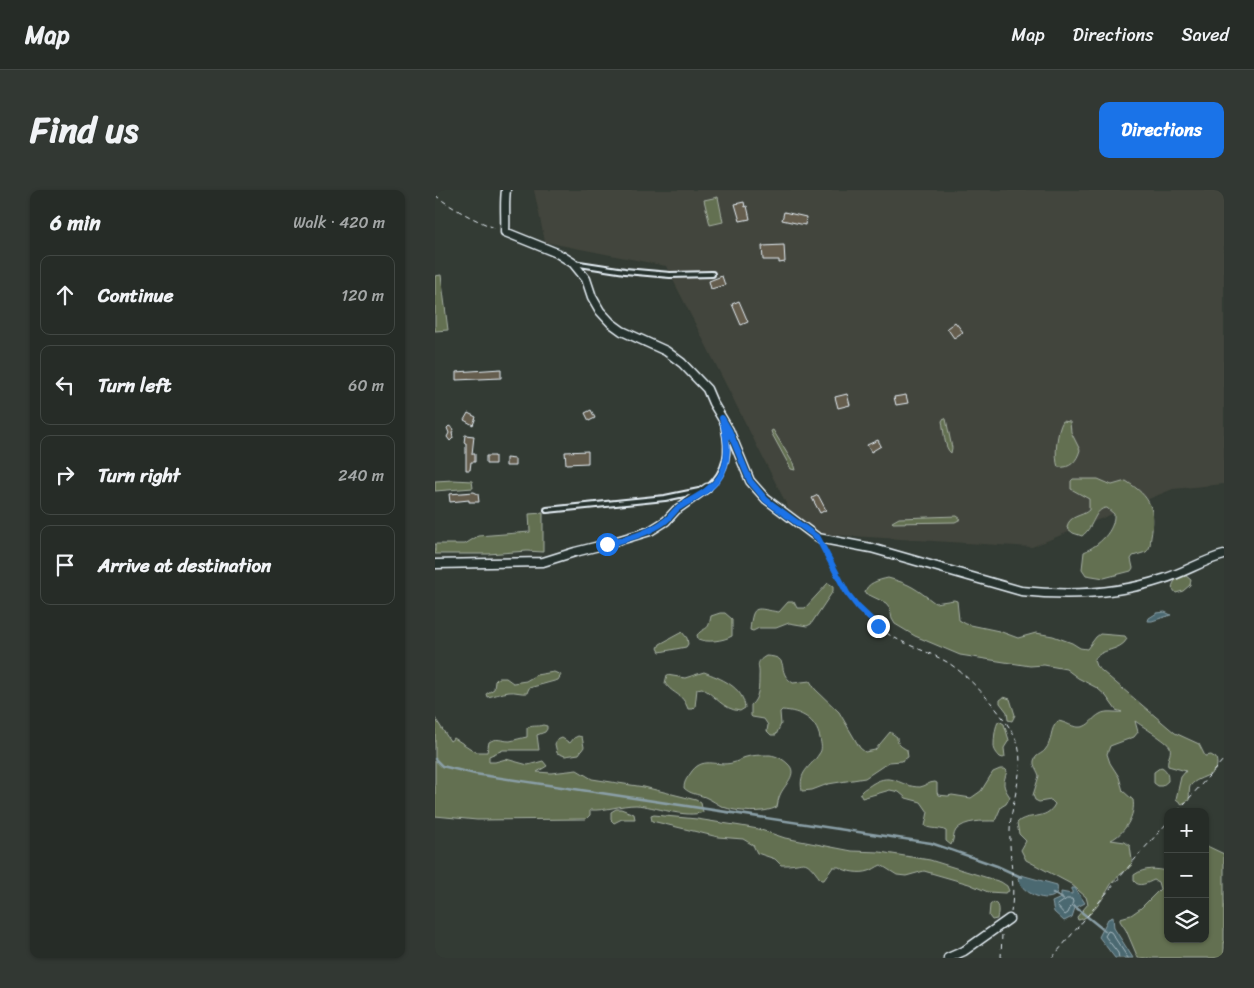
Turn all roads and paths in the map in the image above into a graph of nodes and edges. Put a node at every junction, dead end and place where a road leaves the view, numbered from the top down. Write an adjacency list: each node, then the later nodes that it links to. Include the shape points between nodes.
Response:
1 (506, 190): 3 (street)
2 (435, 195): 3 (path, via 473,219)
3 (505, 232): 4 (street)
4 (573, 263): 5 (lane, via 670,275); 6 (street, via 586,279 600,312 622,332 666,351 682,363 707,389)
5 (712, 274)
6 (722, 418): 7 (lane, via 726,434 725,465 718,479); 9 (street, via 755,488 766,500)
7 (707, 488): 8 (lane, via 665,498); 11 (street, via 650,531 543,562)
8 (547, 510)
9 (818, 538): 10 (street, via 887,552 1021,591 1043,593 1100,592 1141,585 1181,574 1212,558); 15 (path, via 858,607 892,635 947,662 965,675 1010,730 1018,746 1019,764 1009,831 1014,896)
10 (1224, 556)
11 (435, 564)
12 (1224, 759): 13 (path)
13 (1181, 808)
14 (1164, 826): 18 (path)
15 (1009, 919): 16 (street); 17 (path, via 1001,936)
16 (948, 958)
17 (1001, 958)
18 (1052, 958)

